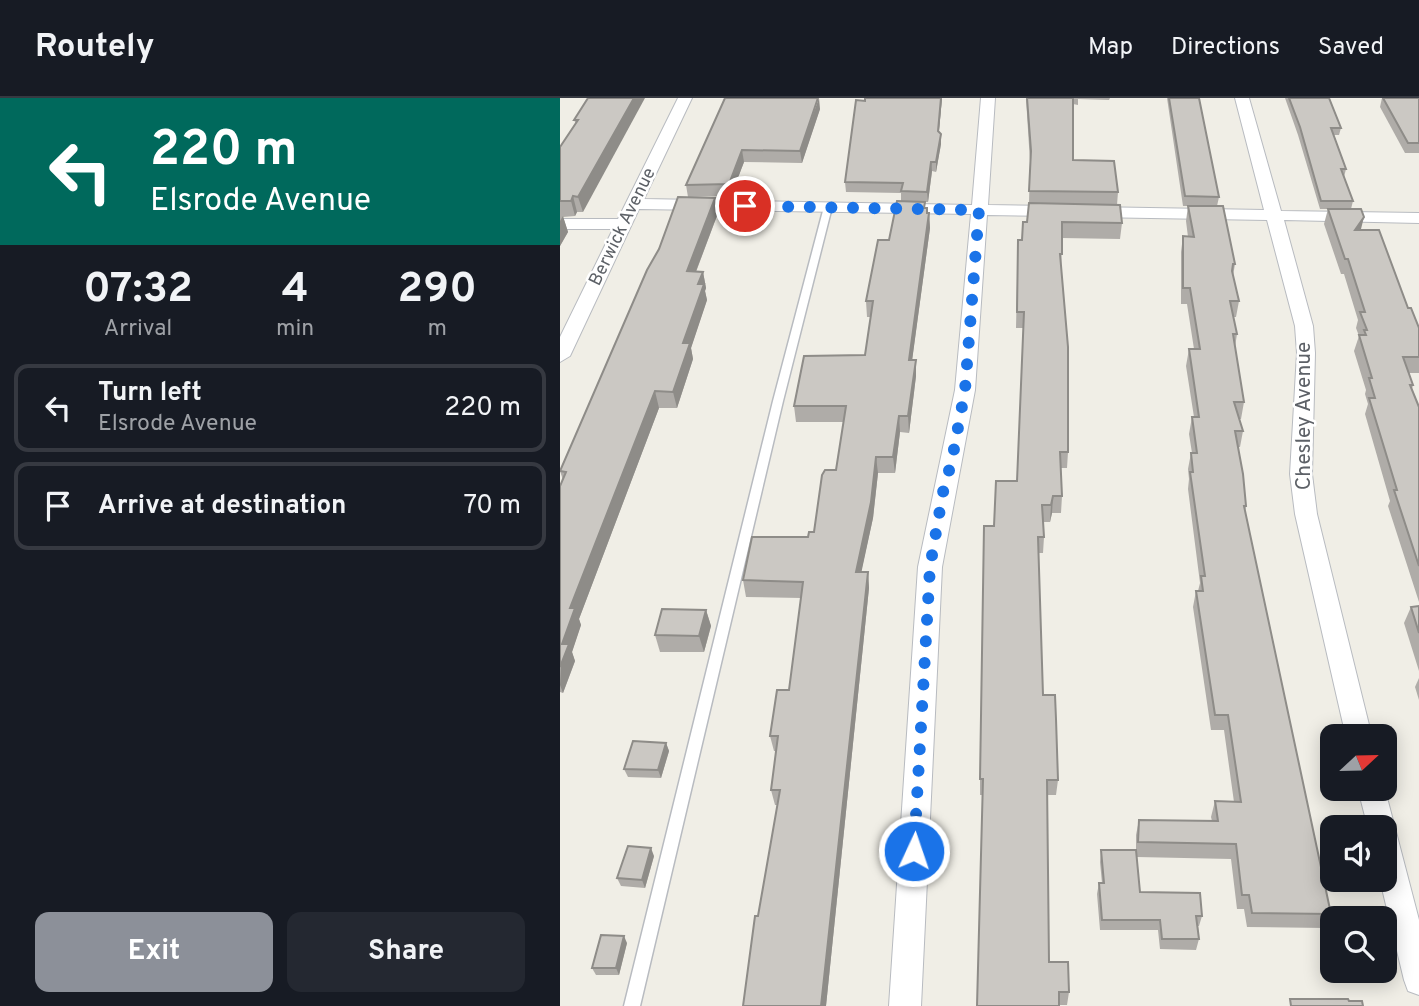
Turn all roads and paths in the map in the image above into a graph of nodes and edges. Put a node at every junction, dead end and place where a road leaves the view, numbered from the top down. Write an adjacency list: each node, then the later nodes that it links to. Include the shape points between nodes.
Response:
1 (685, 98): 4 (street, Berwick Avenue)
2 (988, 98): 6 (street)
3 (1242, 98): 7 (street, Chesley Avenue)
4 (634, 204): 5 (street); 10 (street, Berwick Avenue)
5 (828, 207): 6 (street); 15 (lane)
6 (979, 210): 7 (street); 16 (street, via 965,390 930,567)
7 (1273, 215): 8 (street); 12 (street, Chesley Avenue, via 1304,326 1301,474 1306,514)
8 (1419, 218)
9 (560, 223): 10 (street)
10 (624, 224): 11 (street, Berwick Avenue)
11 (560, 356)
12 (1356, 724)
13 (1397, 890): 14 (street)
14 (1419, 979)
15 (632, 1006)
16 (905, 1006)

